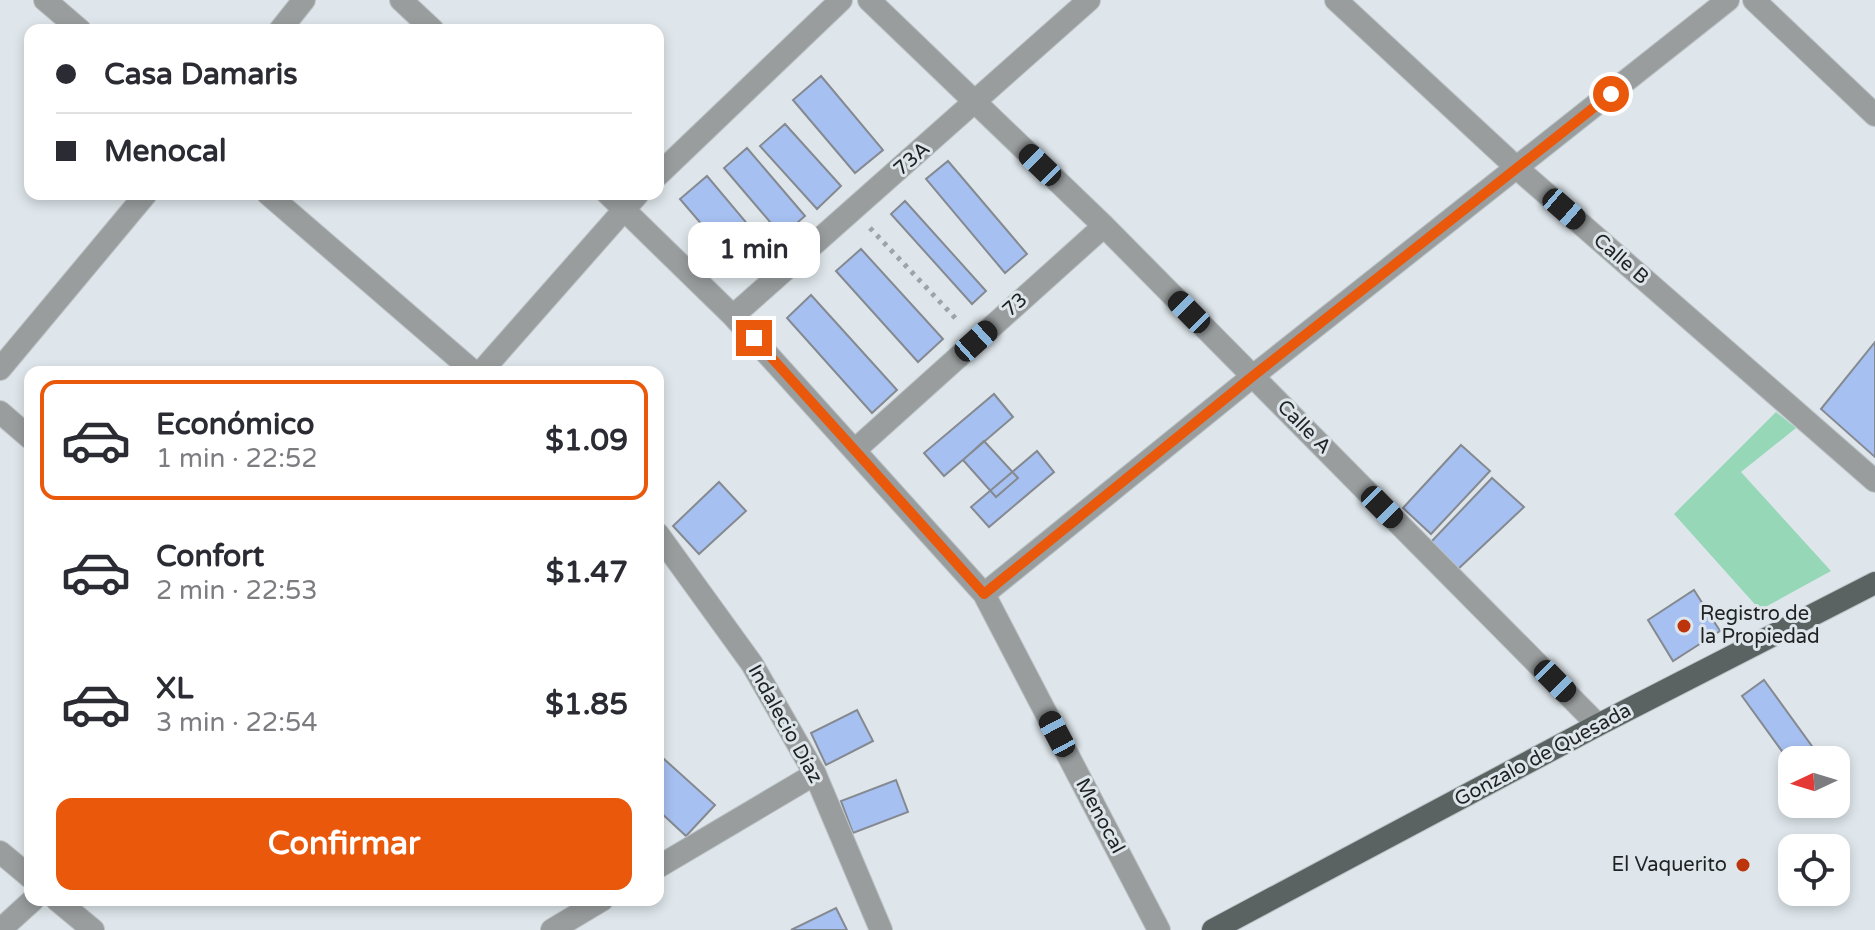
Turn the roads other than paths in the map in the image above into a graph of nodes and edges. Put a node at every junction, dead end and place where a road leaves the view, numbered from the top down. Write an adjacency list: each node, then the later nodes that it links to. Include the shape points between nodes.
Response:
1 (45, 0): 10 (street)
2 (304, 0): 11 (street)
3 (401, 0): 12 (street)
4 (841, 0): 15 (street)
5 (869, 0): 13 (street, Calle A)
6 (1089, 0): 13 (street, 73A)
7 (1336, 0): 16 (street, Calle B)
8 (1728, 0): 16 (street)
9 (1754, 0): 14 (street)
10 (73, 24)
11 (285, 24)
12 (427, 24)
13 (976, 104): 21 (street, Calle A); 22 (street, 73A)
14 (1875, 115)
15 (664, 169)
16 (1518, 169): 26 (street); 30 (street, Calle B)
17 (141, 200): 25 (street)
18 (275, 200): 23 (street)
19 (622, 200): 24 (street)
20 (624, 200): 22 (street, Menocal)
21 (1104, 226): 26 (street, Calle A); 29 (street, 73)
22 (733, 316): 29 (street, Menocal)
23 (467, 366)
24 (486, 366)
25 (0, 369)
26 (1253, 376): 33 (street); 34 (street, Calle A)
27 (0, 412): 28 (street)
28 (24, 433)
29 (856, 449): 33 (street, Menocal)
30 (1875, 481)
31 (664, 542): 35 (street, Indalecio Díaz, via 752,664)
32 (1875, 583): 34 (main road, Gonzalo de Quesada)
33 (984, 594): 46 (street, Menocal)
34 (1598, 725): 47 (main road, Gonzalo de Quesada)
35 (815, 774): 37 (street); 45 (street, Indalecio Díaz)
36 (0, 852): 38 (street)
37 (664, 863)
38 (24, 872)
39 (26, 906): 42 (street)
40 (64, 906): 43 (street)
41 (582, 906): 44 (street)
42 (0, 930)
43 (93, 930)
44 (552, 930)
45 (881, 930)
46 (1159, 930)
47 (1213, 930)

